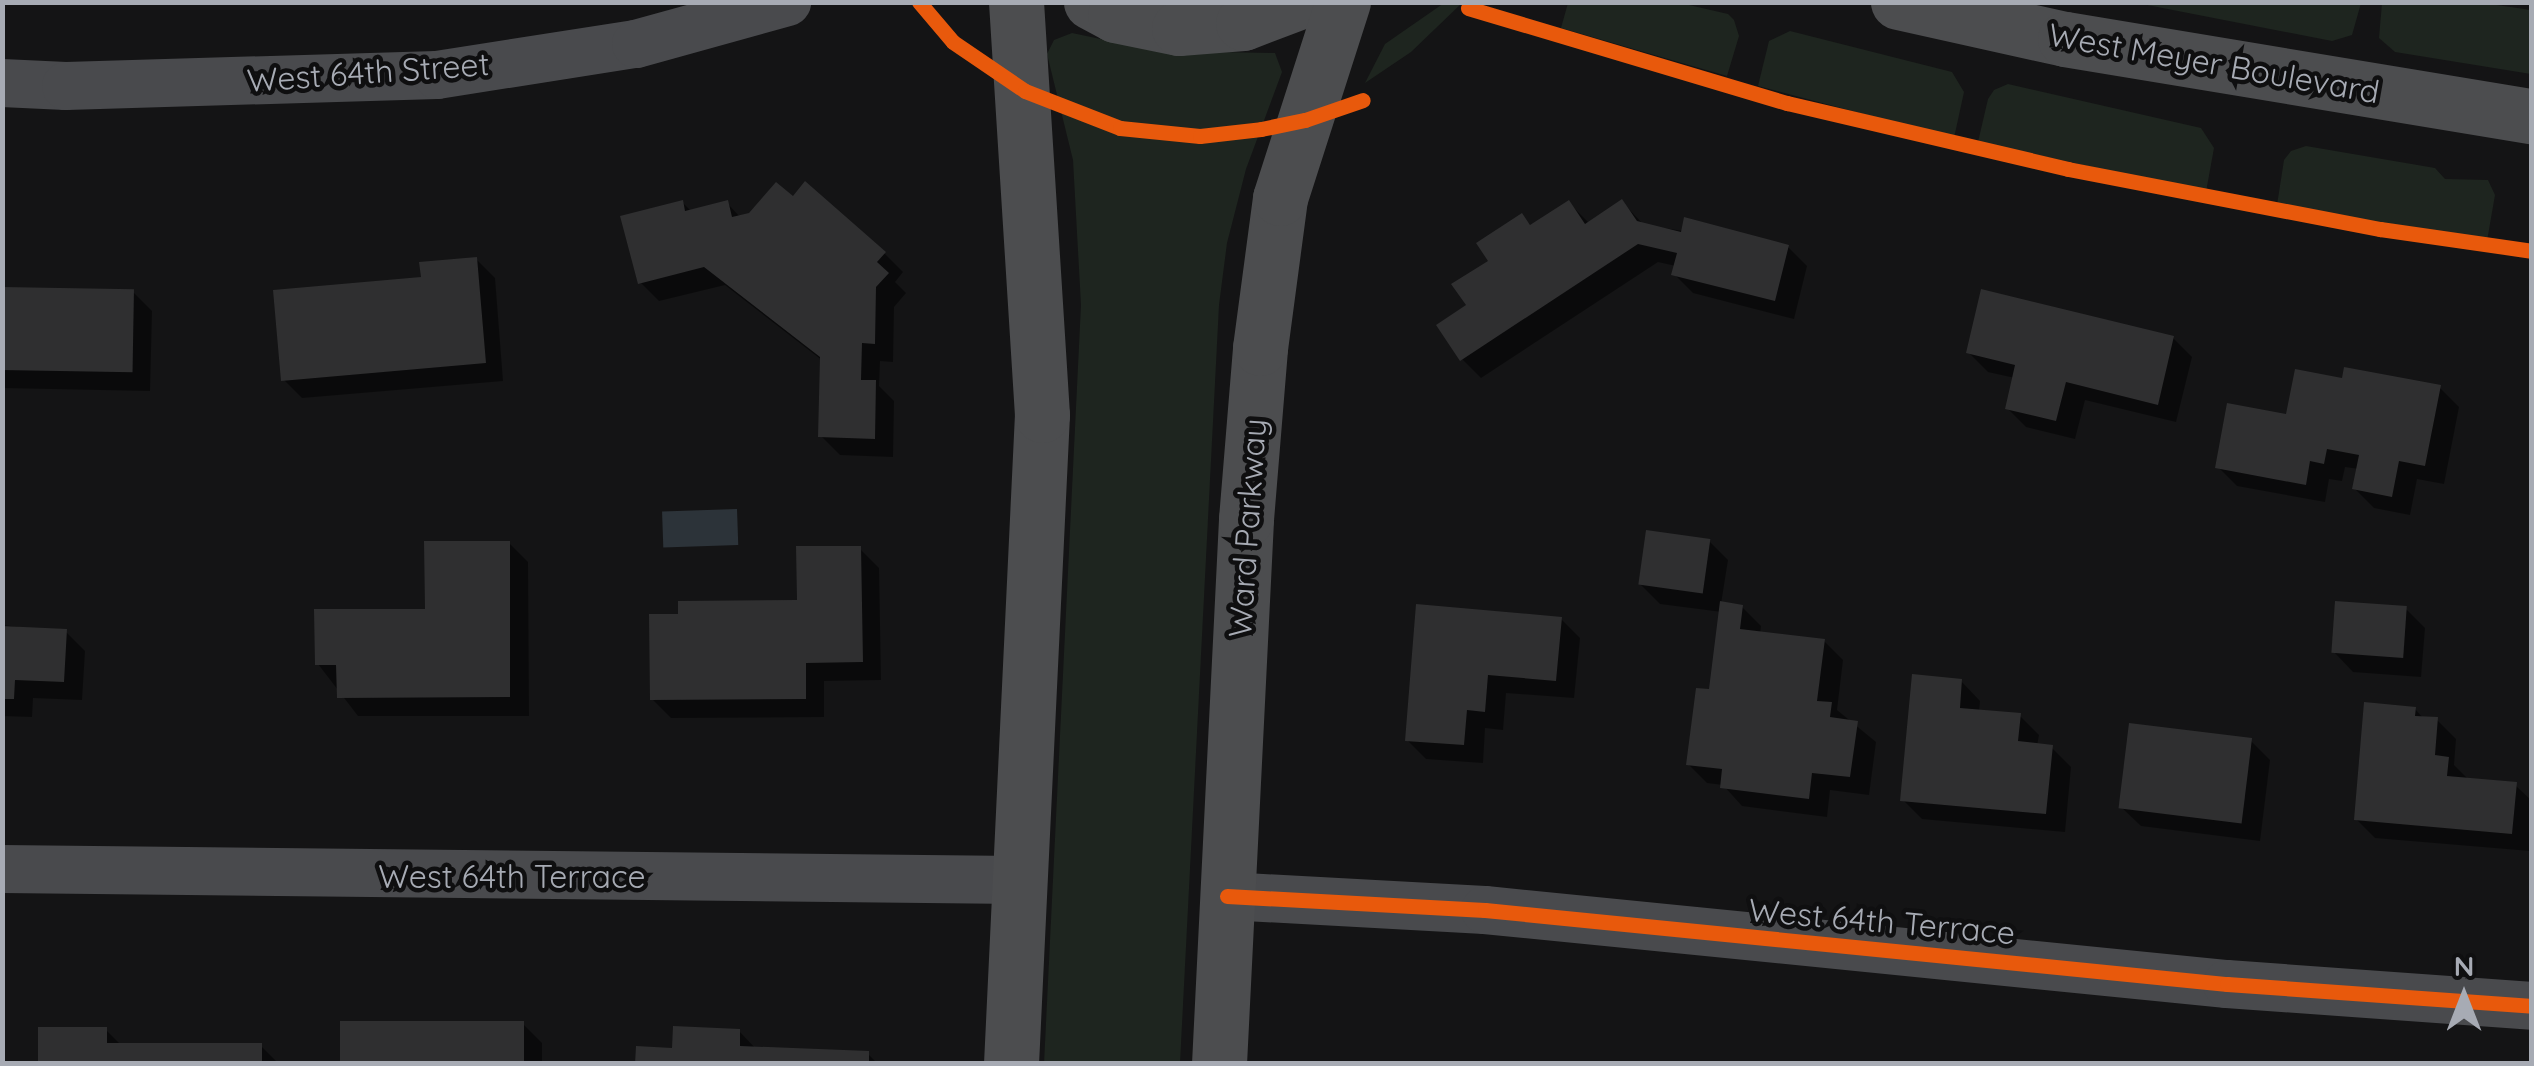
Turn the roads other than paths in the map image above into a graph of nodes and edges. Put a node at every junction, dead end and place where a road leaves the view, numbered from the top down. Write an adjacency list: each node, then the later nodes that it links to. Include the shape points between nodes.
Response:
1 (787, 2): 7 (street, West 64th Street, via 636,44 438,75 66,86)
2 (1016, 2): 10 (main road, via 1042,415)
3 (1091, 2): 4 (main road, via 1116,15 1178,28 1243,23)
4 (1298, 2)
5 (1343, 2): 11 (main road, Ward Parkway, via 1280,198 1260,348)
6 (1898, 2): 8 (main road, West Meyer Boulevard, via 2065,39)
7 (2, 82)
8 (2532, 116)
9 (2, 869): 10 (street, West 64th Terrace)
10 (1022, 880): 13 (main road)
11 (1226, 896): 12 (street, West 64th Terrace, via 1485,910 2227,984); 14 (main road, Ward Parkway)
12 (2532, 1006)
13 (1011, 1064)
14 (1219, 1064)

